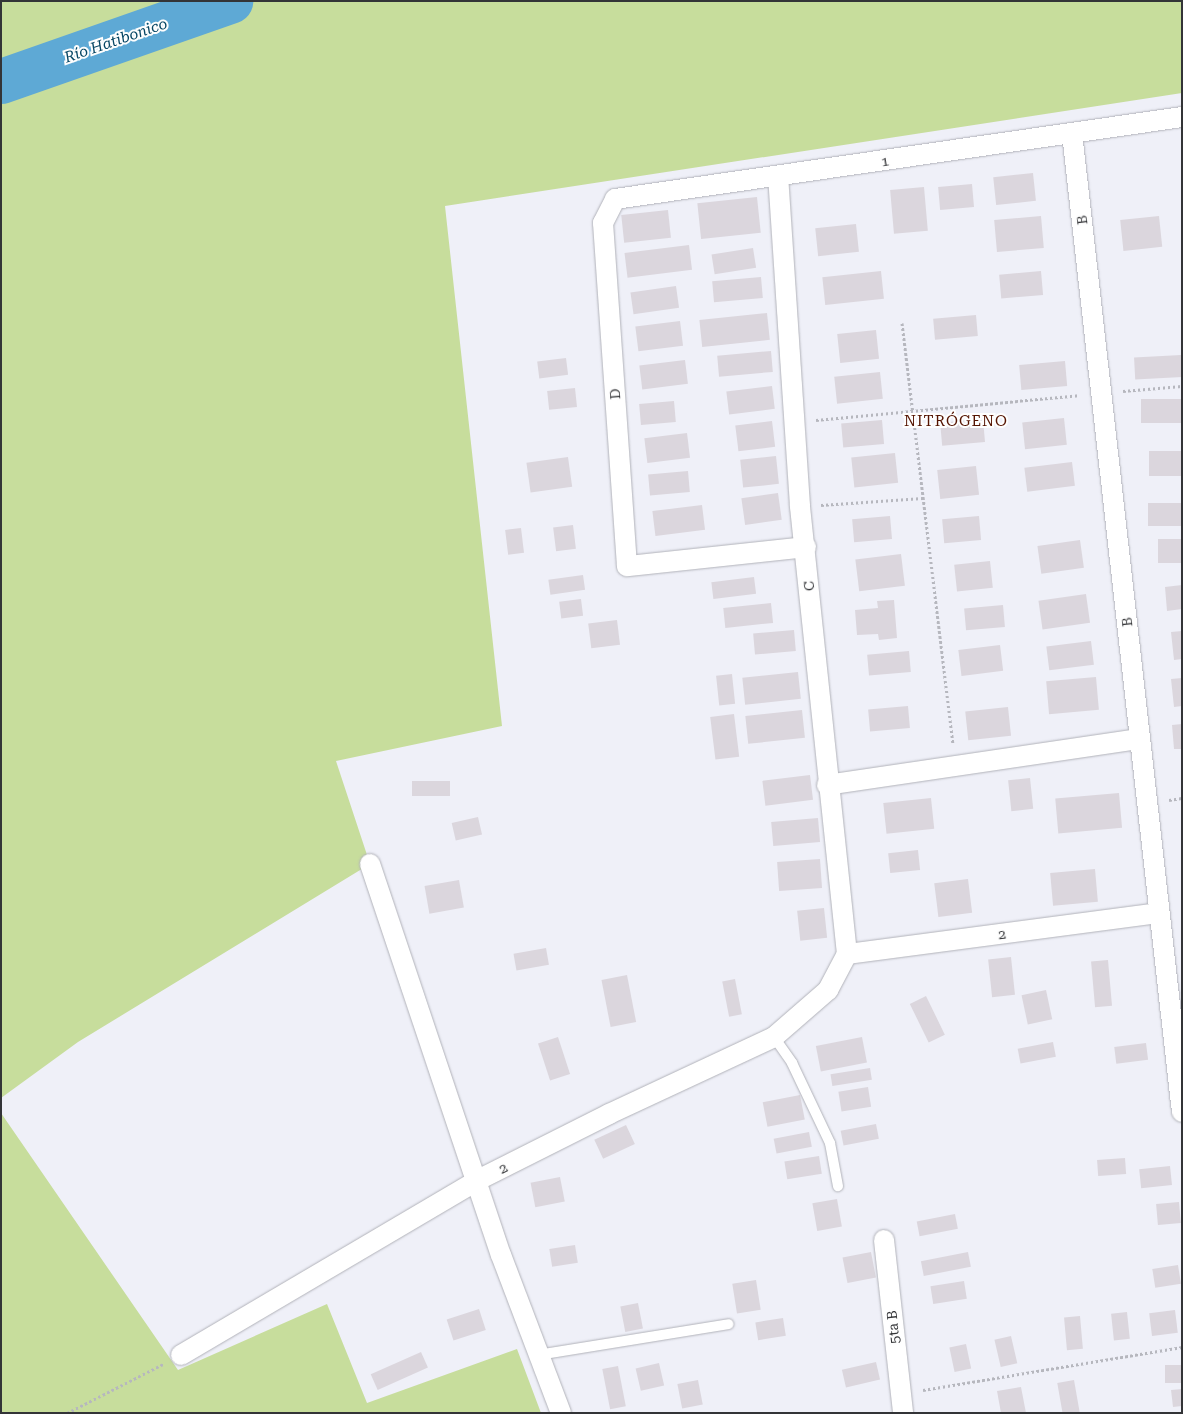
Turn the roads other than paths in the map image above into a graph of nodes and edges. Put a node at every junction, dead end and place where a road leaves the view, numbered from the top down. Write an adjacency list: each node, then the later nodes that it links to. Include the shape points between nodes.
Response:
1 (1182, 117): 2 (street, 1)
2 (1072, 133): 3 (street, 1); 6 (street, B)
3 (778, 178): 4 (street, 1, via 615,199); 5 (street, C, via 793,422)
4 (603, 222): 5 (street, D, via 627,566)
5 (806, 547): 7 (street, C)
6 (1140, 739): 7 (street); 9 (street, B)
7 (827, 785): 10 (street, C)
8 (370, 864): 13 (street)
9 (1157, 914): 10 (street, 2); 12 (street, B)
10 (847, 954): 11 (street, 2, via 828,990)
11 (774, 1037): 13 (street, 2); 14 (lane, via 792,1063 830,1143)
12 (1182, 1112)
13 (478, 1180): 17 (street, 2); 18 (street, via 501,1255)
14 (838, 1186)
15 (884, 1240): 19 (street, 5ta B)
16 (729, 1324): 18 (lane)
17 (181, 1355)
18 (538, 1355): 20 (street)
19 (902, 1403)
20 (561, 1413)

